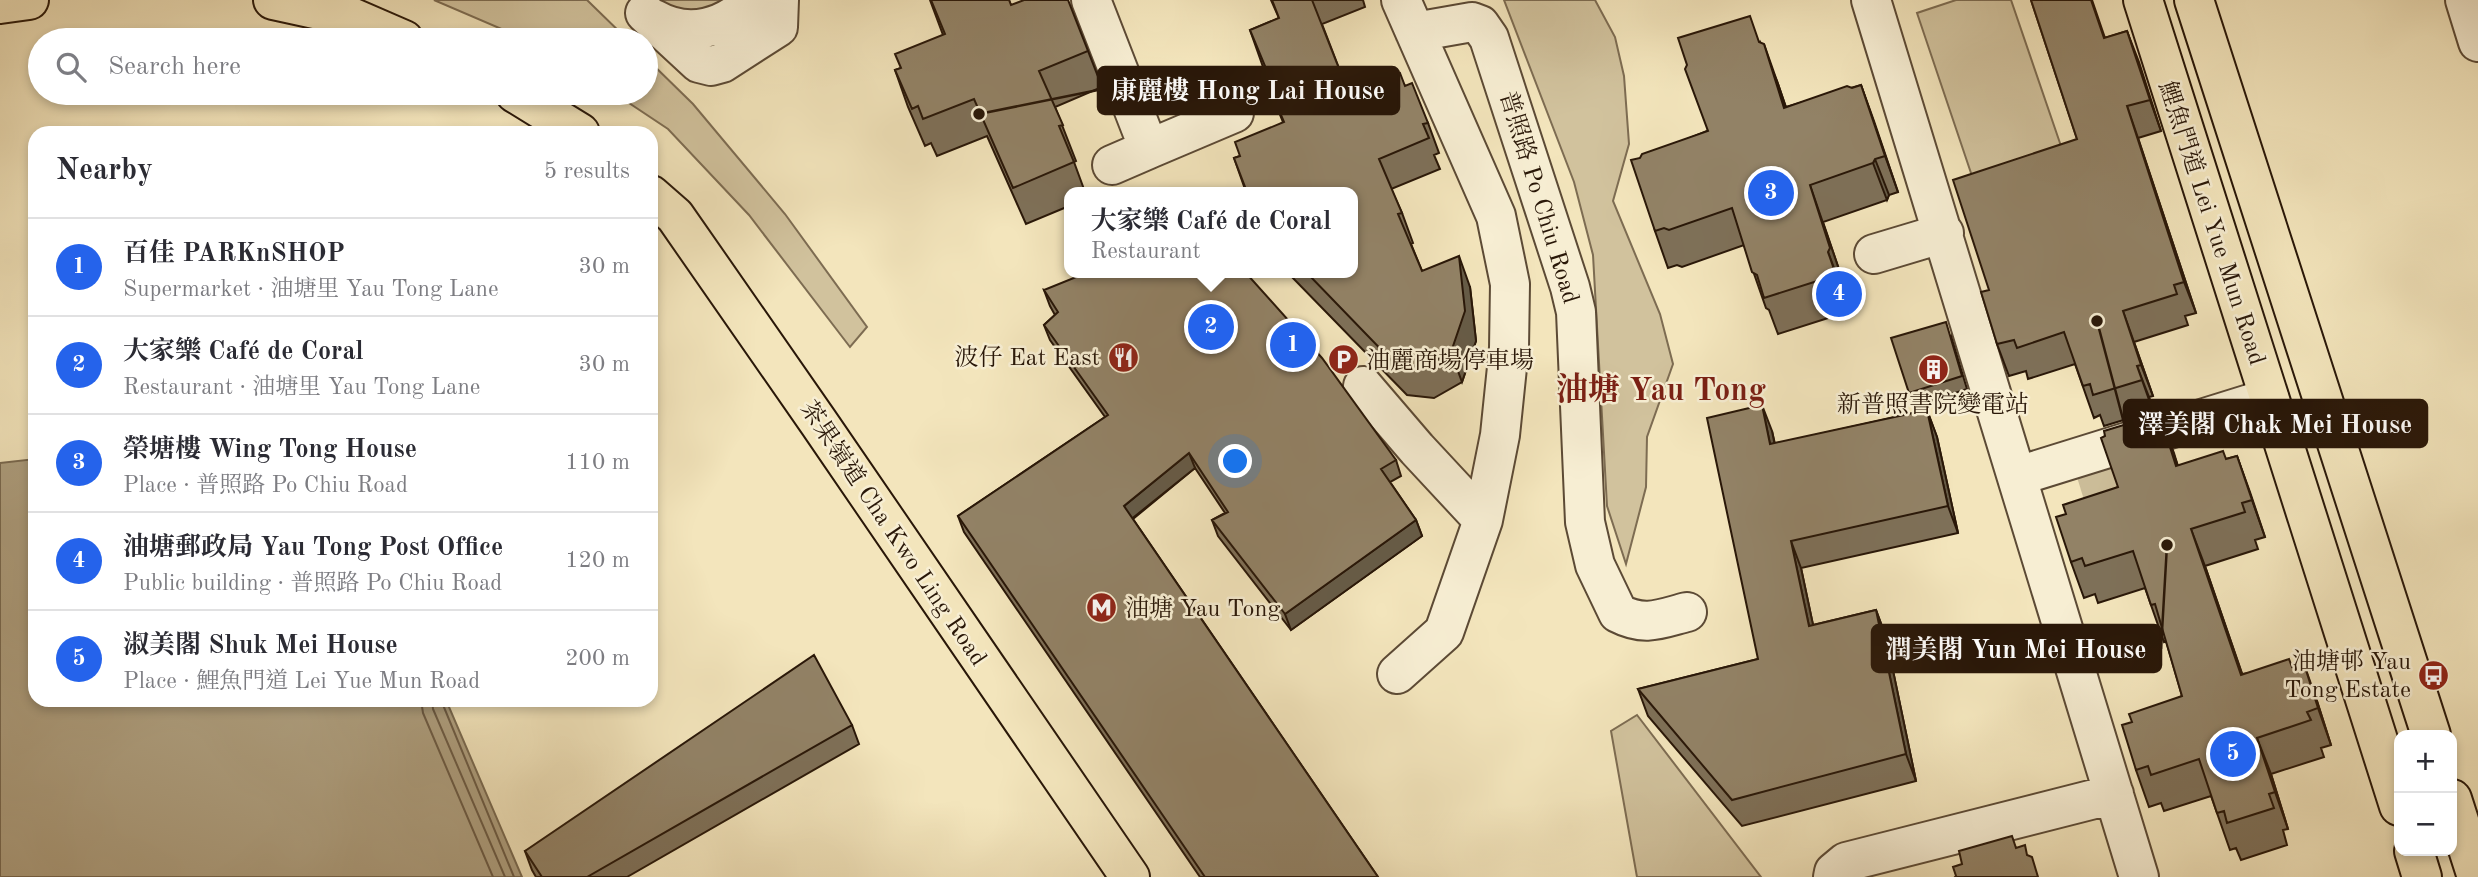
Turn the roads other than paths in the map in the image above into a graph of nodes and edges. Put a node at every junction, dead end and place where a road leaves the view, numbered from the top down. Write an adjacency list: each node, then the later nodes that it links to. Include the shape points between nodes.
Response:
1 (29, 0): 10 (main road)
2 (273, 0): 13 (main road)
3 (752, 0): 11 (street, via 730,19 702,29 673,27)
4 (779, 0): 11 (street, via 778,27 710,66 699,62)
5 (1091, 0): 18 (street)
6 (1871, 0): 21 (street)
7 (2143, 0): 24 (main road, 鯉魚門道 Lei Yue Mun Road)
8 (2194, 0): 29 (main road, 鯉魚門道 Lei Yue Mun Road)
9 (2465, 0): 14 (street)
10 (0, 4)
11 (639, 7)
12 (1408, 16): 26 (street, via 1496,215 1510,284 1500,435); 27 (street, 普照路 Po Chiu Road, via 1472,22 1489,38 1576,312 1585,522 1595,565 1618,613 1640,622)
13 (375, 28)
14 (2478, 42)
15 (534, 105): 17 (main road)
16 (1234, 113): 18 (street)
17 (569, 126)
18 (1149, 149): 19 (street)
19 (1112, 165)
20 (658, 201): 34 (main road, 茶果嶺道 Cha Kwo Ling Road, via 675,216)
21 (1944, 233): 22 (street); 25 (street)
22 (1874, 254)
23 (1363, 386): 26 (street, via 1405,457)
24 (2269, 398): 25 (street, via 2092,462); 30 (main road, 鯉魚門道 Lei Yue Mun Road)
25 (2018, 476): 31 (street)
26 (1483, 520): 28 (street, via 1444,632)
27 (1687, 612)
28 (1397, 674)
29 (2429, 730)
30 (2395, 793)
31 (2114, 794): 35 (street, via 1846,862); 36 (street)
32 (2457, 815): 38 (main road)
33 (2416, 856): 37 (main road)
34 (1130, 877)
35 (1833, 877)
36 (2139, 877)
37 (2422, 877)
38 (2477, 877)

